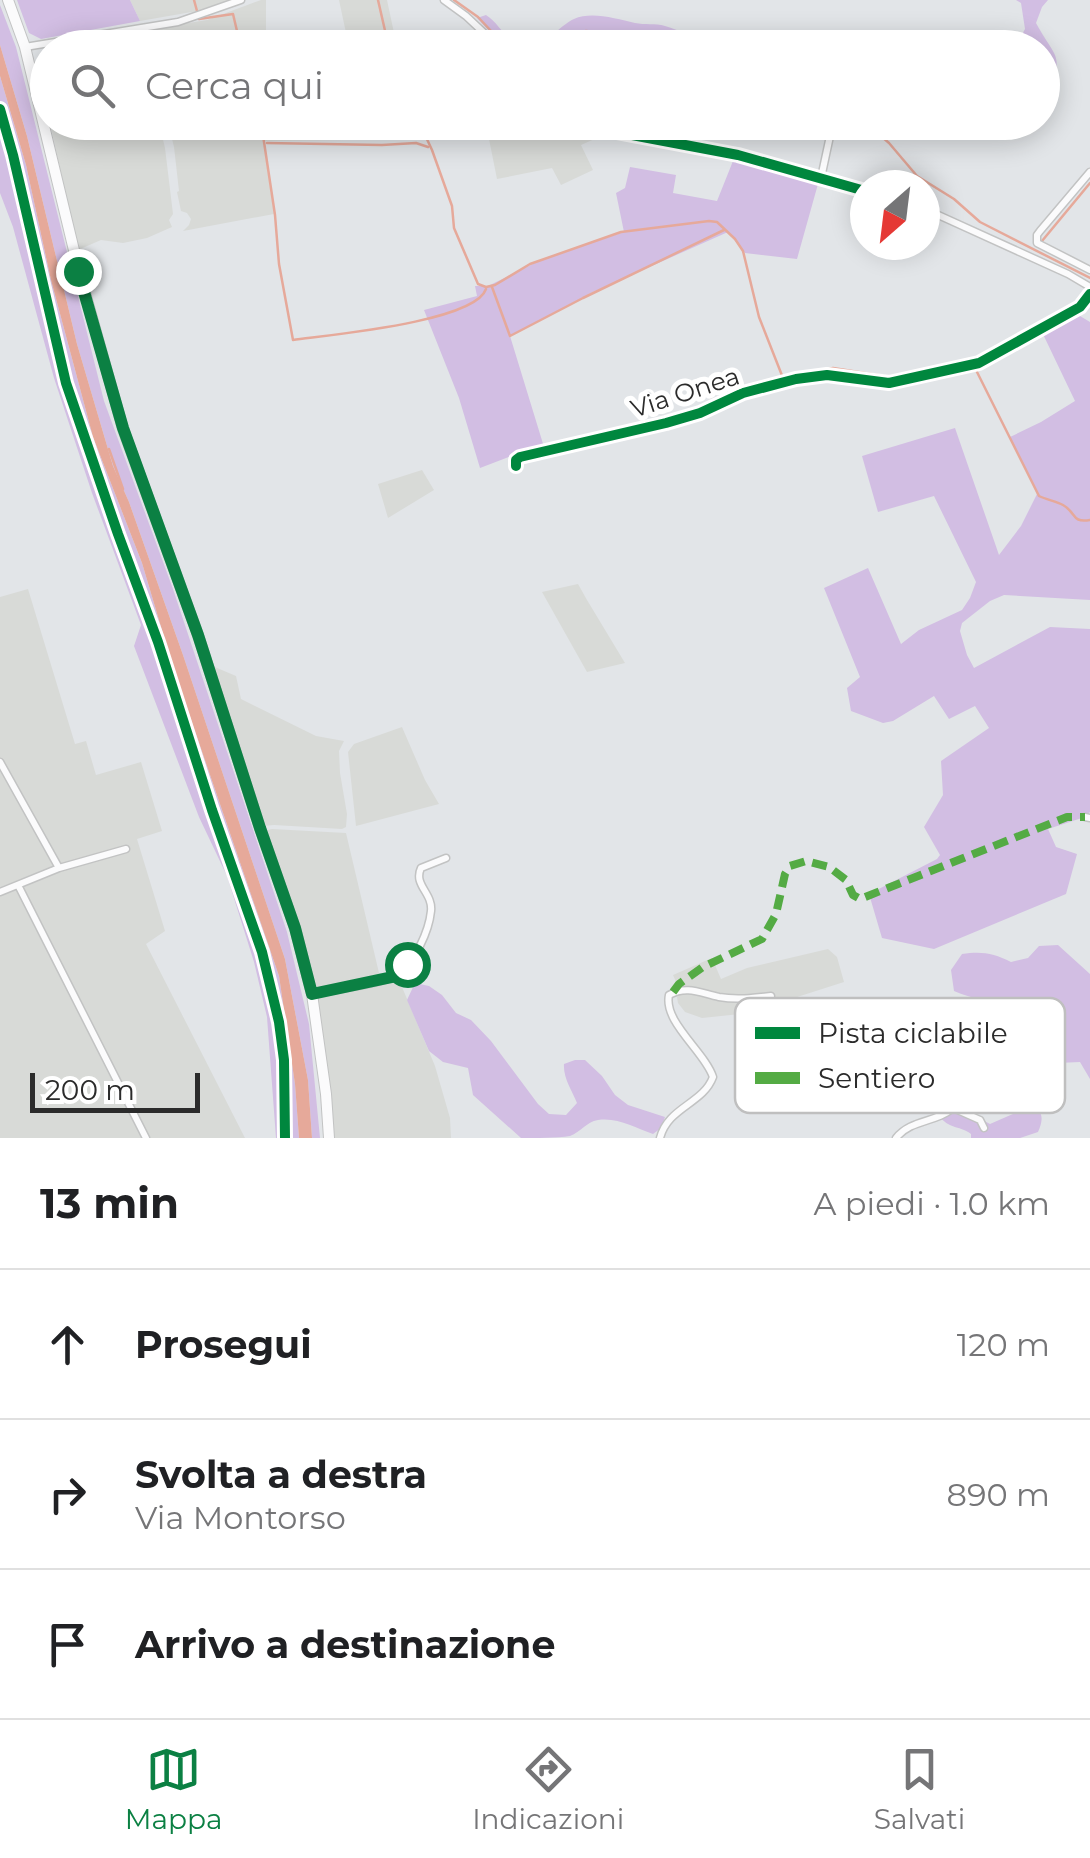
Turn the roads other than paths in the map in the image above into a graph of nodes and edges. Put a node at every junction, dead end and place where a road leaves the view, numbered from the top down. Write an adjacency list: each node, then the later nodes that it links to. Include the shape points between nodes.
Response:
1 (8, 0): 7 (main road)
2 (241, 0): 4 (street)
3 (444, 0): 5 (street)
4 (129, 30)
5 (481, 30)
6 (30, 46): 7 (street)
7 (25, 47): 8 (main road)
8 (30, 68)
9 (47, 140): 25 (main road, via 118,413 198,635)
10 (660, 140): 13 (street)
11 (829, 140): 13 (street)
12 (1090, 172): 16 (street, via 1040,231 1039,244)
13 (821, 178): 14 (street)
14 (850, 187)
15 (940, 216): 17 (street, via 1068,274)
16 (1090, 270)
17 (1090, 291): 18 (street, Via Onea, via 1080,307 979,364 888,383 827,375 796,380 666,423 520,457)
18 (516, 466)
19 (0, 762): 22 (street)
20 (126, 849): 22 (street)
21 (446, 858): 25 (street, via 417,874 431,911 419,948 397,976)
22 (60, 868): 23 (street)
23 (18, 886): 24 (street); 32 (street)
24 (0, 892)
25 (312, 994): 33 (main road)
26 (771, 996): 28 (street)
27 (735, 998): 34 (street, via 695,990 669,995 668,1006 713,1077 665,1123)
28 (756, 998)
29 (947, 1113): 35 (street, via 913,1124)
30 (964, 1113): 31 (street)
31 (984, 1128)
32 (146, 1138)
33 (329, 1138)
34 (660, 1138)
35 (896, 1138)

